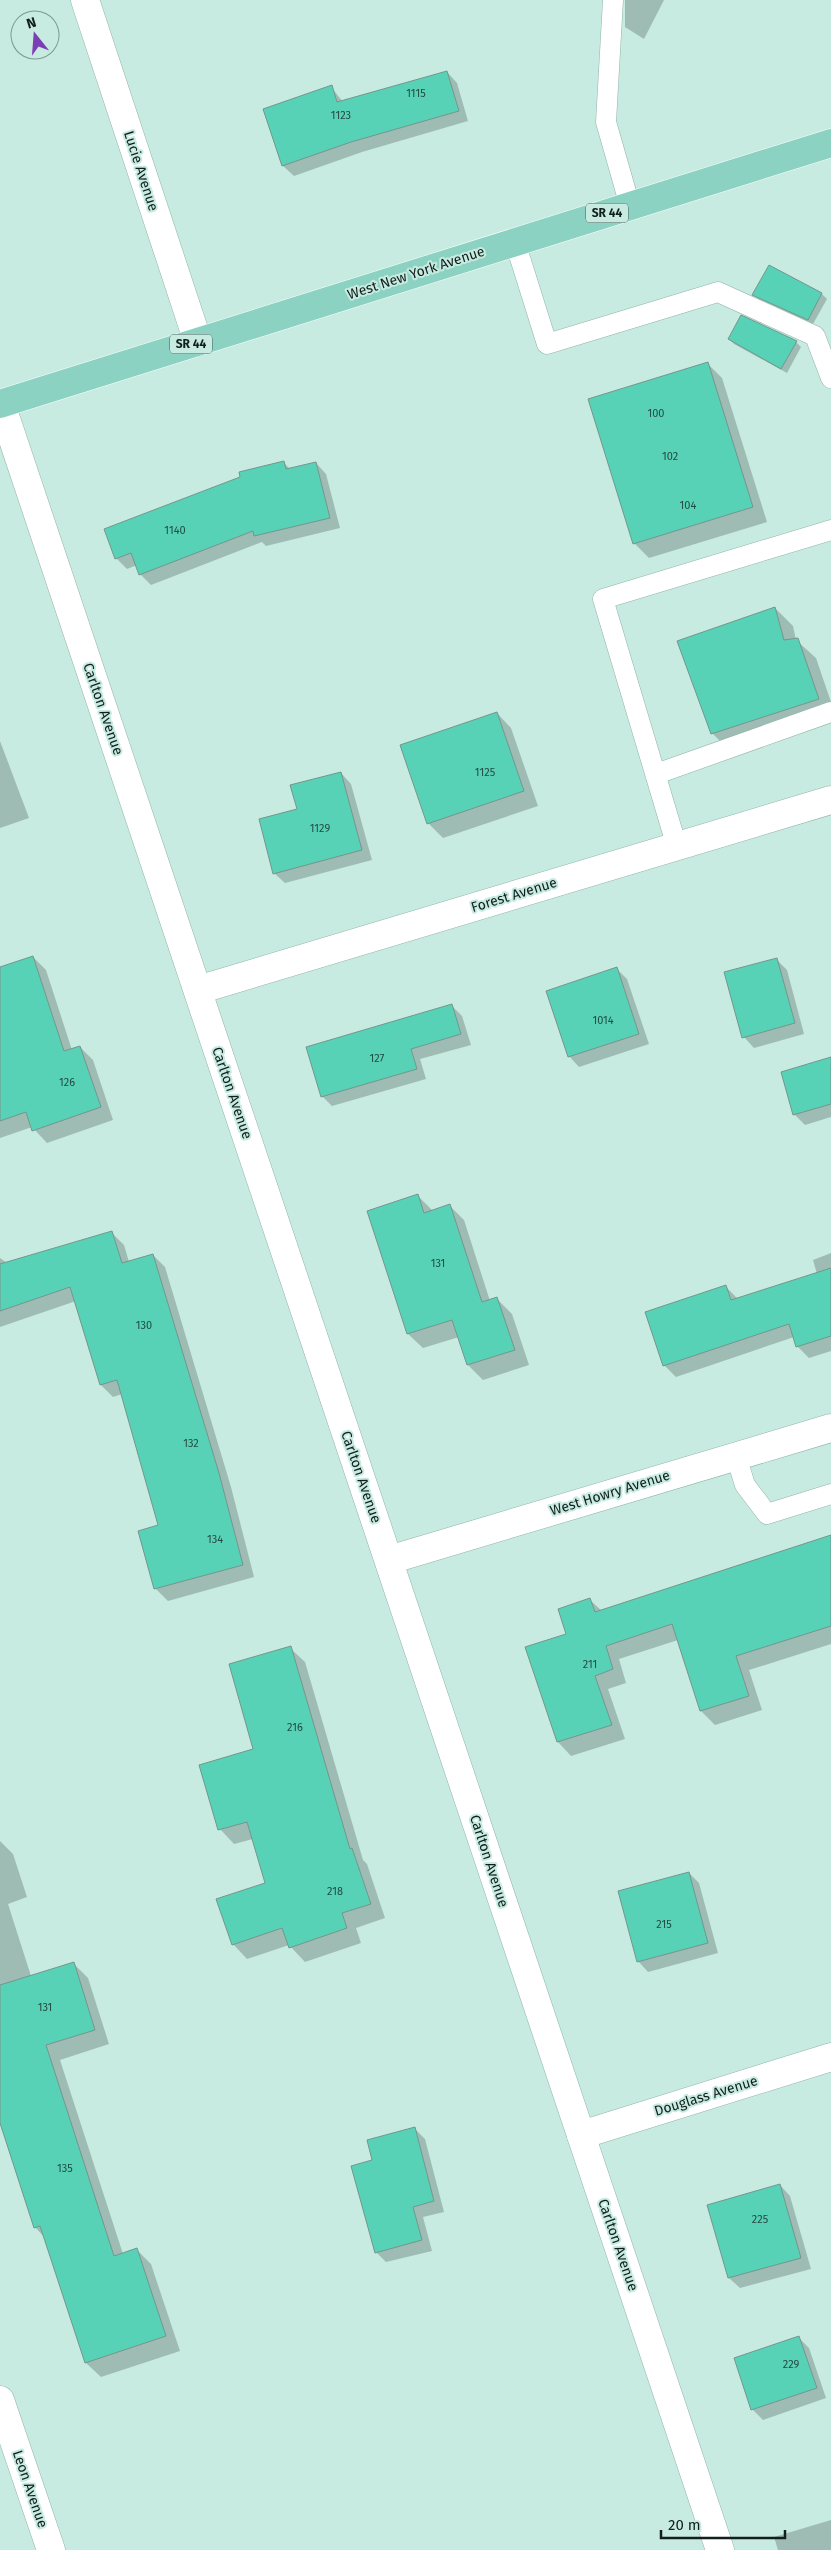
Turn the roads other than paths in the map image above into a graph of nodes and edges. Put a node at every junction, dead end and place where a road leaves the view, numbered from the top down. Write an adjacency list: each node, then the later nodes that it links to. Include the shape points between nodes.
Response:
1 (85, 0): 6 (street, Lucie Avenue)
2 (613, 0): 4 (lane, via 606,122)
3 (831, 143): 4 (main road, West New York Avenue / SR 44)
4 (630, 206): 5 (main road, West New York Avenue / SR 44)
5 (515, 242): 6 (main road, West New York Avenue / SR 44); 7 (lane, via 547,344 718,292 815,336)
6 (198, 342): 8 (main road, West New York Avenue / SR 44)
7 (831, 378)
8 (0, 404): 14 (street, Carlton Avenue)
9 (831, 530): 11 (lane, via 603,599)
10 (831, 712): 11 (lane)
11 (656, 774): 13 (lane)
12 (831, 800): 13 (street, Forest Avenue)
13 (677, 847): 14 (street, Forest Avenue)
14 (198, 990): 18 (street, Carlton Avenue)
15 (831, 1428): 16 (street, West Howry Avenue)
16 (736, 1456): 17 (lane, via 745,1485 766,1514); 18 (street, West Howry Avenue)
17 (831, 1494)
18 (389, 1560): 20 (street, Carlton Avenue)
19 (831, 2057): 20 (street, Douglass Avenue)
20 (581, 2135): 23 (street, Carlton Avenue)
21 (0, 2400): 22 (street, Leon Avenue)
22 (51, 2550)
23 (720, 2550)

